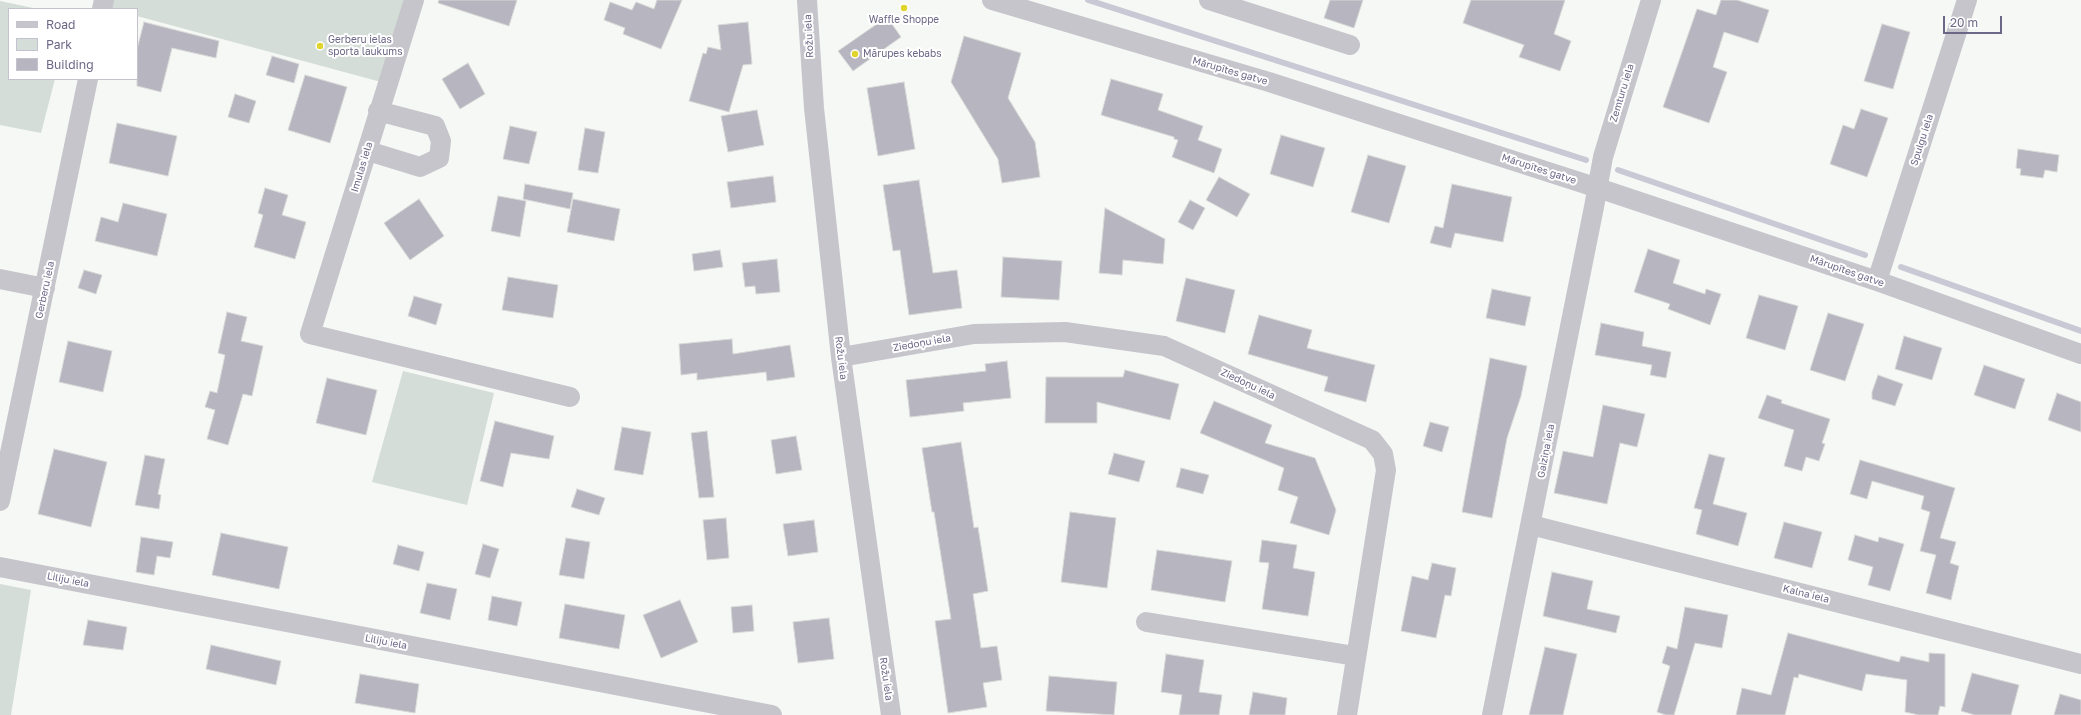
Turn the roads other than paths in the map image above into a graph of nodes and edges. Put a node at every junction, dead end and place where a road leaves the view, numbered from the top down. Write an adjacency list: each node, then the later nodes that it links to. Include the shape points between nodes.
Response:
1 (414, 0): 10 (street, Imulas iela)
2 (807, 0): 17 (street, Rožu iela, via 814,108)
3 (992, 0): 7 (street, Mārupītes gatve)
4 (1209, 0): 8 (street)
5 (1651, 0): 12 (street, Zemturu iela, via 1603,157)
6 (1967, 0): 14 (street, Spulgu iela)
7 (1016, 4): 12 (street, Mārupītes gatve)
8 (1350, 45)
9 (88, 80): 15 (street, Gerberu iela)
10 (378, 111): 11 (street, Imulas iela); 11 (street, via 435,126 441,142 439,158 420,167)
11 (368, 151): 18 (street, Imulas iela, via 310,334)
12 (1598, 188): 14 (street, Mārupītes gatve); 20 (street, Gaiziņa iela)
13 (0, 279): 15 (street)
14 (1877, 281): 16 (street, Mārupītes gatve)
15 (45, 288): 19 (street, Gerberu iela)
16 (2081, 354)
17 (841, 357): 23 (street, Ziedoņu iela, via 974,334 1065,332 1164,346 1372,440 1383,454 1386,470); 26 (street, Rožu iela)
18 (570, 397)
19 (0, 501)
20 (1531, 525): 24 (street, Kalna iela); 28 (street, Gaiziņa iela)
21 (0, 567): 25 (street, Liliju iela)
22 (1146, 622): 23 (street)
23 (1355, 656): 27 (street, Ziedoņu iela)
24 (2081, 664)
25 (772, 715)
26 (891, 715)
27 (1347, 715)
28 (1492, 715)

